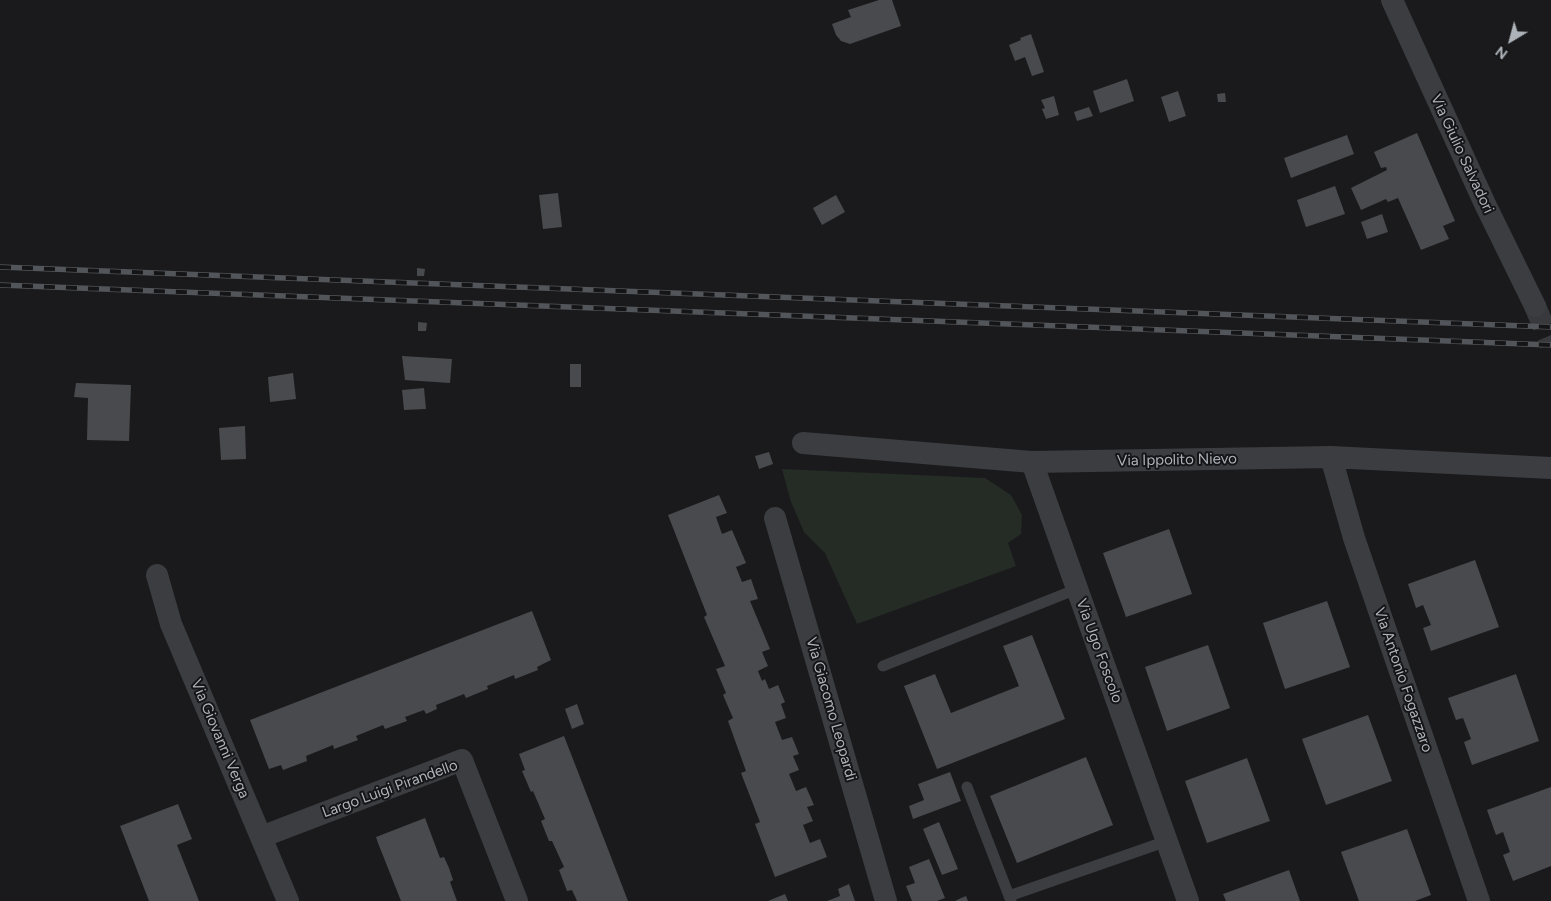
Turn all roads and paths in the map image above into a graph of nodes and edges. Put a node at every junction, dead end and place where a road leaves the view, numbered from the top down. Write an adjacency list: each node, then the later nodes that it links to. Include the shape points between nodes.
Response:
1 (1392, 0): 2 (street, Via Giulio Salvadori)
2 (1534, 306)
3 (803, 442): 5 (street, Via Ippolito Nievo)
4 (1332, 457): 5 (street, Via Ippolito Nievo); 6 (street, Via Ippolito Nievo); 19 (street, Via Antonio Fogazzaro, via 1354,538)
5 (1032, 462): 9 (street, Via Ugo Foscolo)
6 (1551, 468)
7 (775, 518): 17 (street, Via Giacomo Leopardi)
8 (157, 575): 12 (street, Via Giovanni Verga, via 171,624)
9 (1077, 588): 10 (lane); 13 (street, Via Ugo Foscolo)
10 (883, 666)
11 (967, 787): 14 (lane)
12 (261, 837): 15 (street, Via Giovanni Verga); 16 (street, Largo Luigi Pirandello, via 462,760)
13 (1167, 841): 14 (lane); 18 (street, Via Ugo Foscolo)
14 (1010, 898)
15 (288, 901)
16 (517, 901)
17 (886, 901)
18 (1188, 901)
19 (1480, 901)

